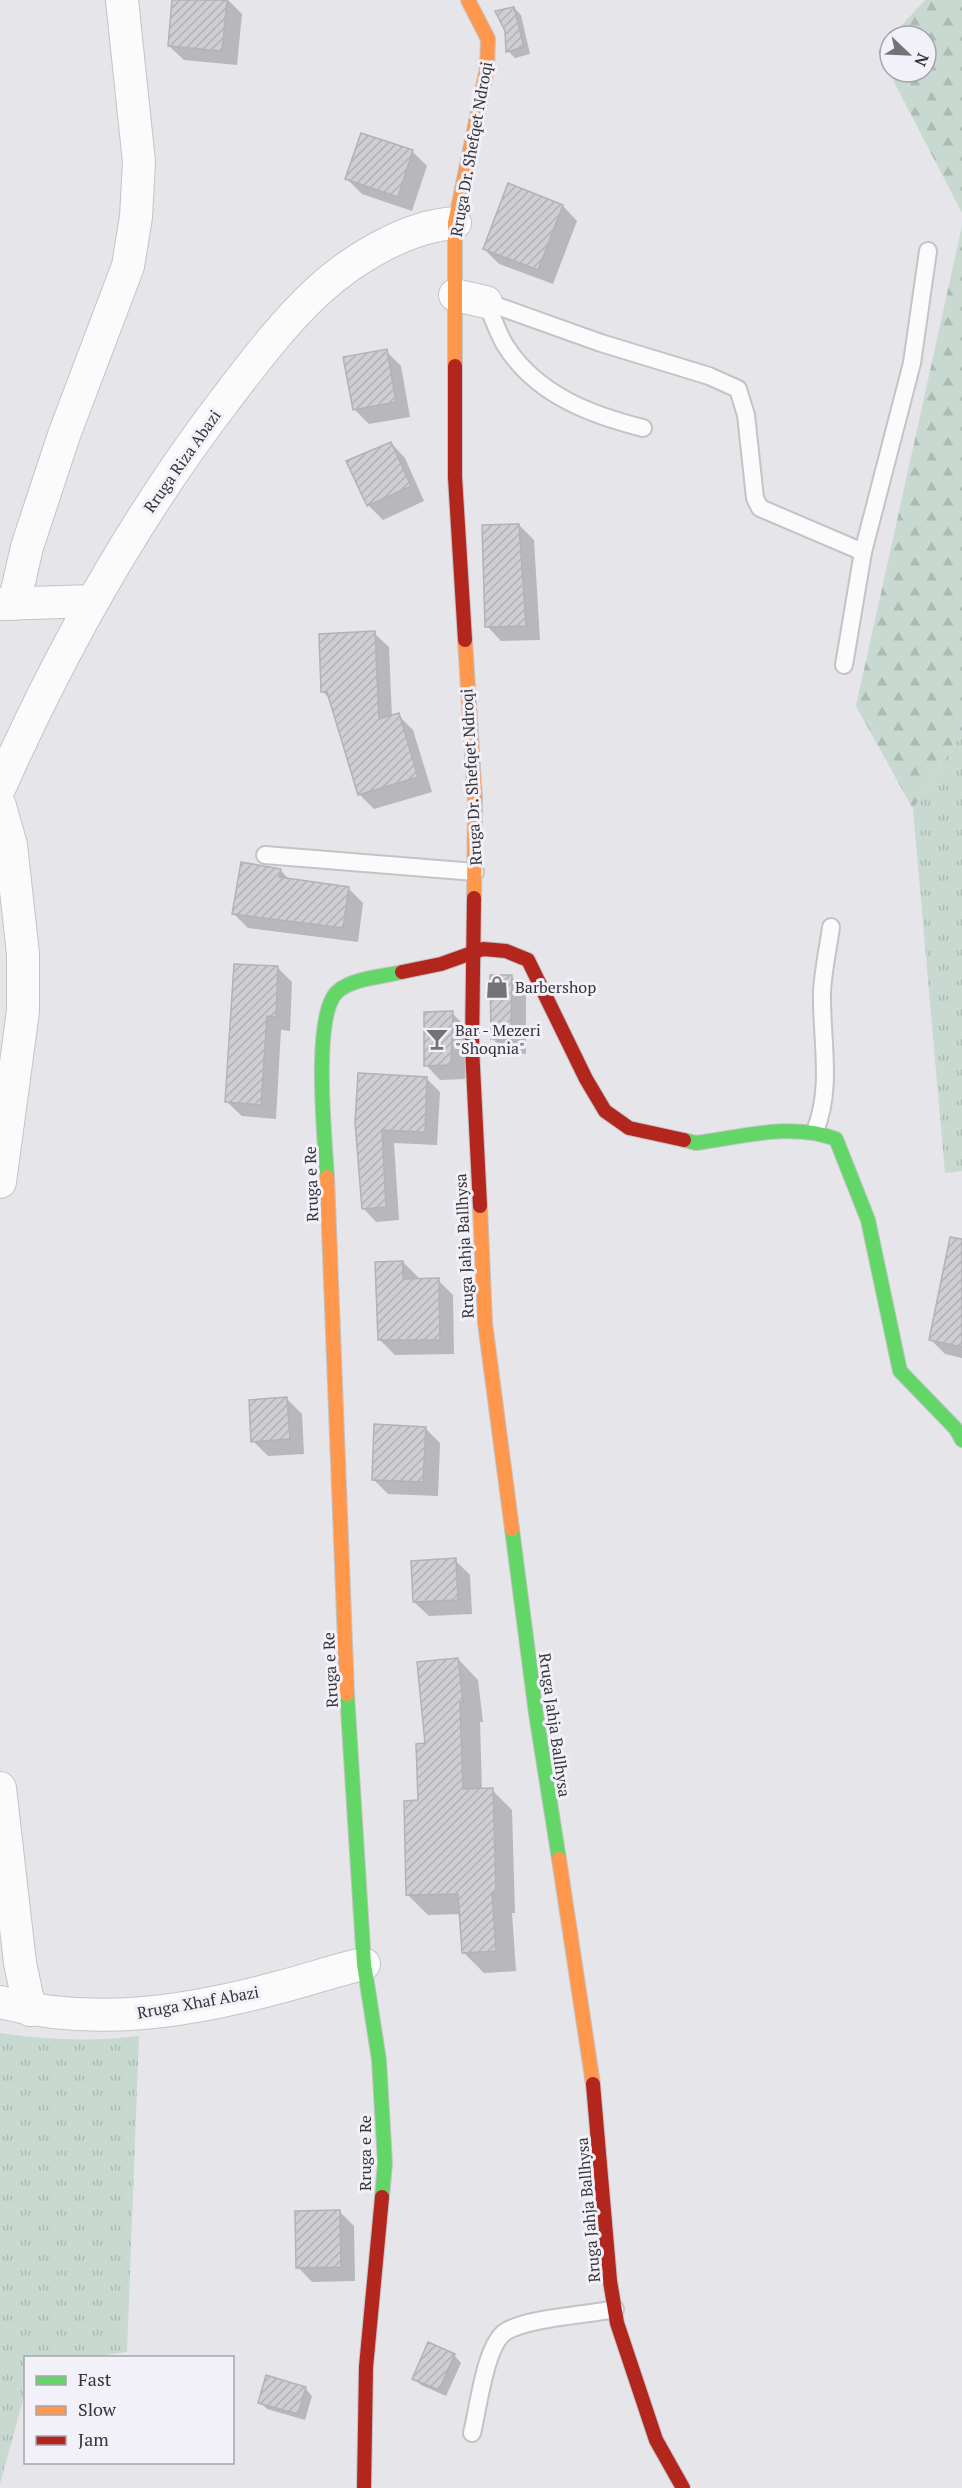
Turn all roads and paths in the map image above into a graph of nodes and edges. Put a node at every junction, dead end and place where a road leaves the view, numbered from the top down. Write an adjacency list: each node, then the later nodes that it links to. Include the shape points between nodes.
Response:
1 (122, 0): 10 (street, via 139,162 128,266 60,446)
2 (468, 0): 3 (main road, Rruga Dr. Shefqet Ndroqi, via 488,39 487,68)
3 (455, 223): 5 (main road, Rruga Dr. Shefqet Ndroqi); 9 (street, Rruga Riza Abazi, via 430,225 383,245 320,290 258,357 178,461)
4 (928, 251): 8 (lane, via 912,363)
5 (455, 295): 6 (street); 15 (main road, Rruga Dr. Shefqet Ndroqi, via 456,477 475,800)
6 (486, 302): 7 (lane, via 507,348 536,380 569,403 604,418); 8 (lane, via 738,389 746,415 755,498 760,508)
7 (643, 428)
8 (863, 552): 11 (lane)
9 (93, 601): 10 (street); 12 (street, Rruga Riza Abazi, via 32,714)
10 (7, 604)
11 (844, 665)
12 (0, 787)
13 (0, 806): 19 (street, via 11,845 22,954 23,1011)
14 (265, 855): 15 (lane)
15 (475, 872): 17 (main road, Rruga Dr. Shefqet Ndroqi)
16 (831, 927): 18 (lane, via 822,990 824,1110)
17 (471, 952): 18 (main road, via 506,951 528,960 605,1111 629,1128 696,1143 781,1131); 22 (main road, Rruga e Re, via 441,964 350,984 336,993 328,1008 322,1047 344,1645); 25 (main road, Rruga Jahja Ballhysa, via 475,1165 485,1323 536,1714 590,2052)
18 (815, 1131): 20 (main road, via 836,1139 868,1220 900,1371)
19 (0, 1182)
20 (960, 1432)
21 (0, 1788): 24 (street, via 20,1963)
22 (364, 1964): 24 (street, Rruga Xhaf Abazi, via 280,1987 159,2012 102,2016); 27 (main road, Rruga e Re, via 379,2060 385,2163 366,2367)
23 (0, 2002): 24 (street, Rruga Xhaf Abazi)
24 (30, 2010)
25 (615, 2309): 26 (lane, via 540,2322 504,2333 487,2369); 28 (main road, Rruga Jahja Ballhysa, via 633,2378 656,2440)
26 (472, 2433)
27 (364, 2488)
28 (683, 2488)

